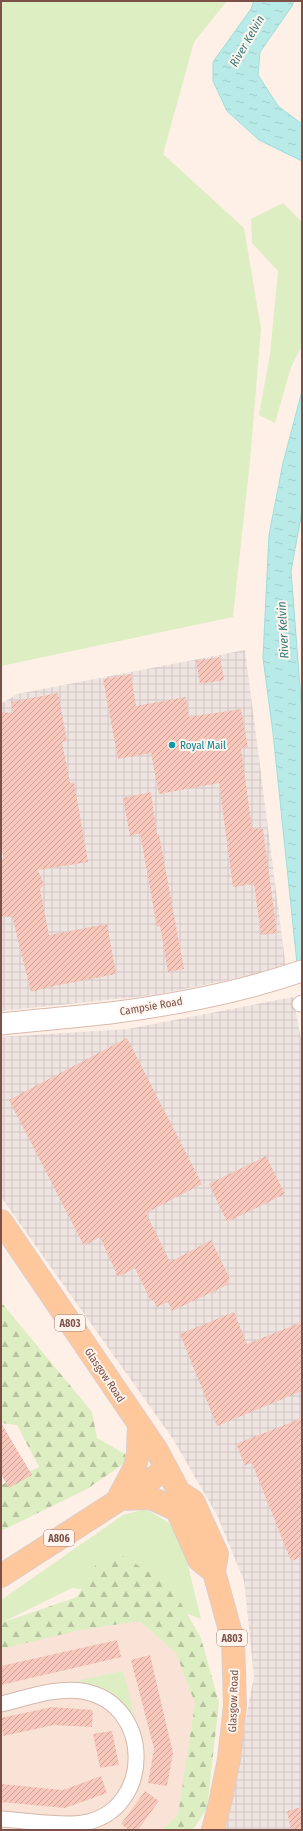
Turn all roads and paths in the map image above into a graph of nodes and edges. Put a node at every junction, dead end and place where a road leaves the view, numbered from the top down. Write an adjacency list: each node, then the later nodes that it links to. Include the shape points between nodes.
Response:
1 (300, 972): 2 (street, Campsie Road, via 241,989 173,1002 111,1012)
2 (1, 1024)
3 (1, 1221): 4 (main road, Glasgow Road / A803)
4 (139, 1425): 5 (main road, Glasgow Road / A803); 6 (main road, via 135,1467)
5 (167, 1469): 6 (main road, A806); 7 (main road, Glasgow Road / A803)
6 (118, 1499): 7 (main road, via 151,1498); 8 (main road, A806)
7 (178, 1501): 11 (main road, Glasgow Road / A803, via 193,1501 217,1554 214,1572 233,1641 235,1705 229,1759)
8 (1, 1576)
9 (1, 1704): 10 (street, via 67,1690 98,1696 122,1714 130,1727 137,1755 135,1772 122,1799 100,1817 84,1823 70,1824)
10 (1, 1819)
11 (213, 1830)

